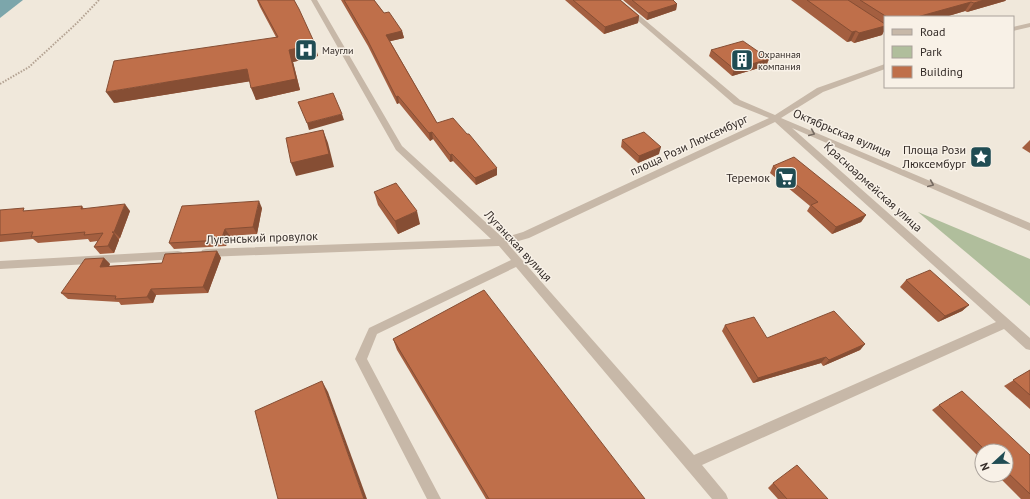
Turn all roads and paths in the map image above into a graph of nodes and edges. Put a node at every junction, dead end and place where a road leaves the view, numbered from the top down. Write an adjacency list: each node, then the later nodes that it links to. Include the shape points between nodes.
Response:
1 (99, 0): 7 (path, via 29,67)
2 (314, 0): 10 (street, Луганская вулиця, via 399,148)
3 (617, 0): 8 (street, Красноармейская улица, via 737,102)
4 (1030, 25): 5 (street)
5 (1014, 29)
6 (884, 66): 8 (street, площа Рози Люксембург, via 820,90)
7 (0, 84)
8 (776, 118): 9 (street, Октябрьская вулиця, one-way to 9); 10 (street, площа Рози Люксембург, via 526,235); 13 (street, Красноармейская улица)
9 (1030, 227)
10 (501, 242): 11 (street, Луганская вулиця); 12 (street, Луганський провулок)
11 (518, 261): 15 (street, Луганская вулиця); 16 (street, via 373,331 361,359)
12 (0, 265)
13 (1005, 323): 14 (street, Красноармейская улица); 15 (street)
14 (1030, 345)
15 (692, 463): 17 (street, Луганская вулиця)
16 (434, 499)
17 (721, 499)

